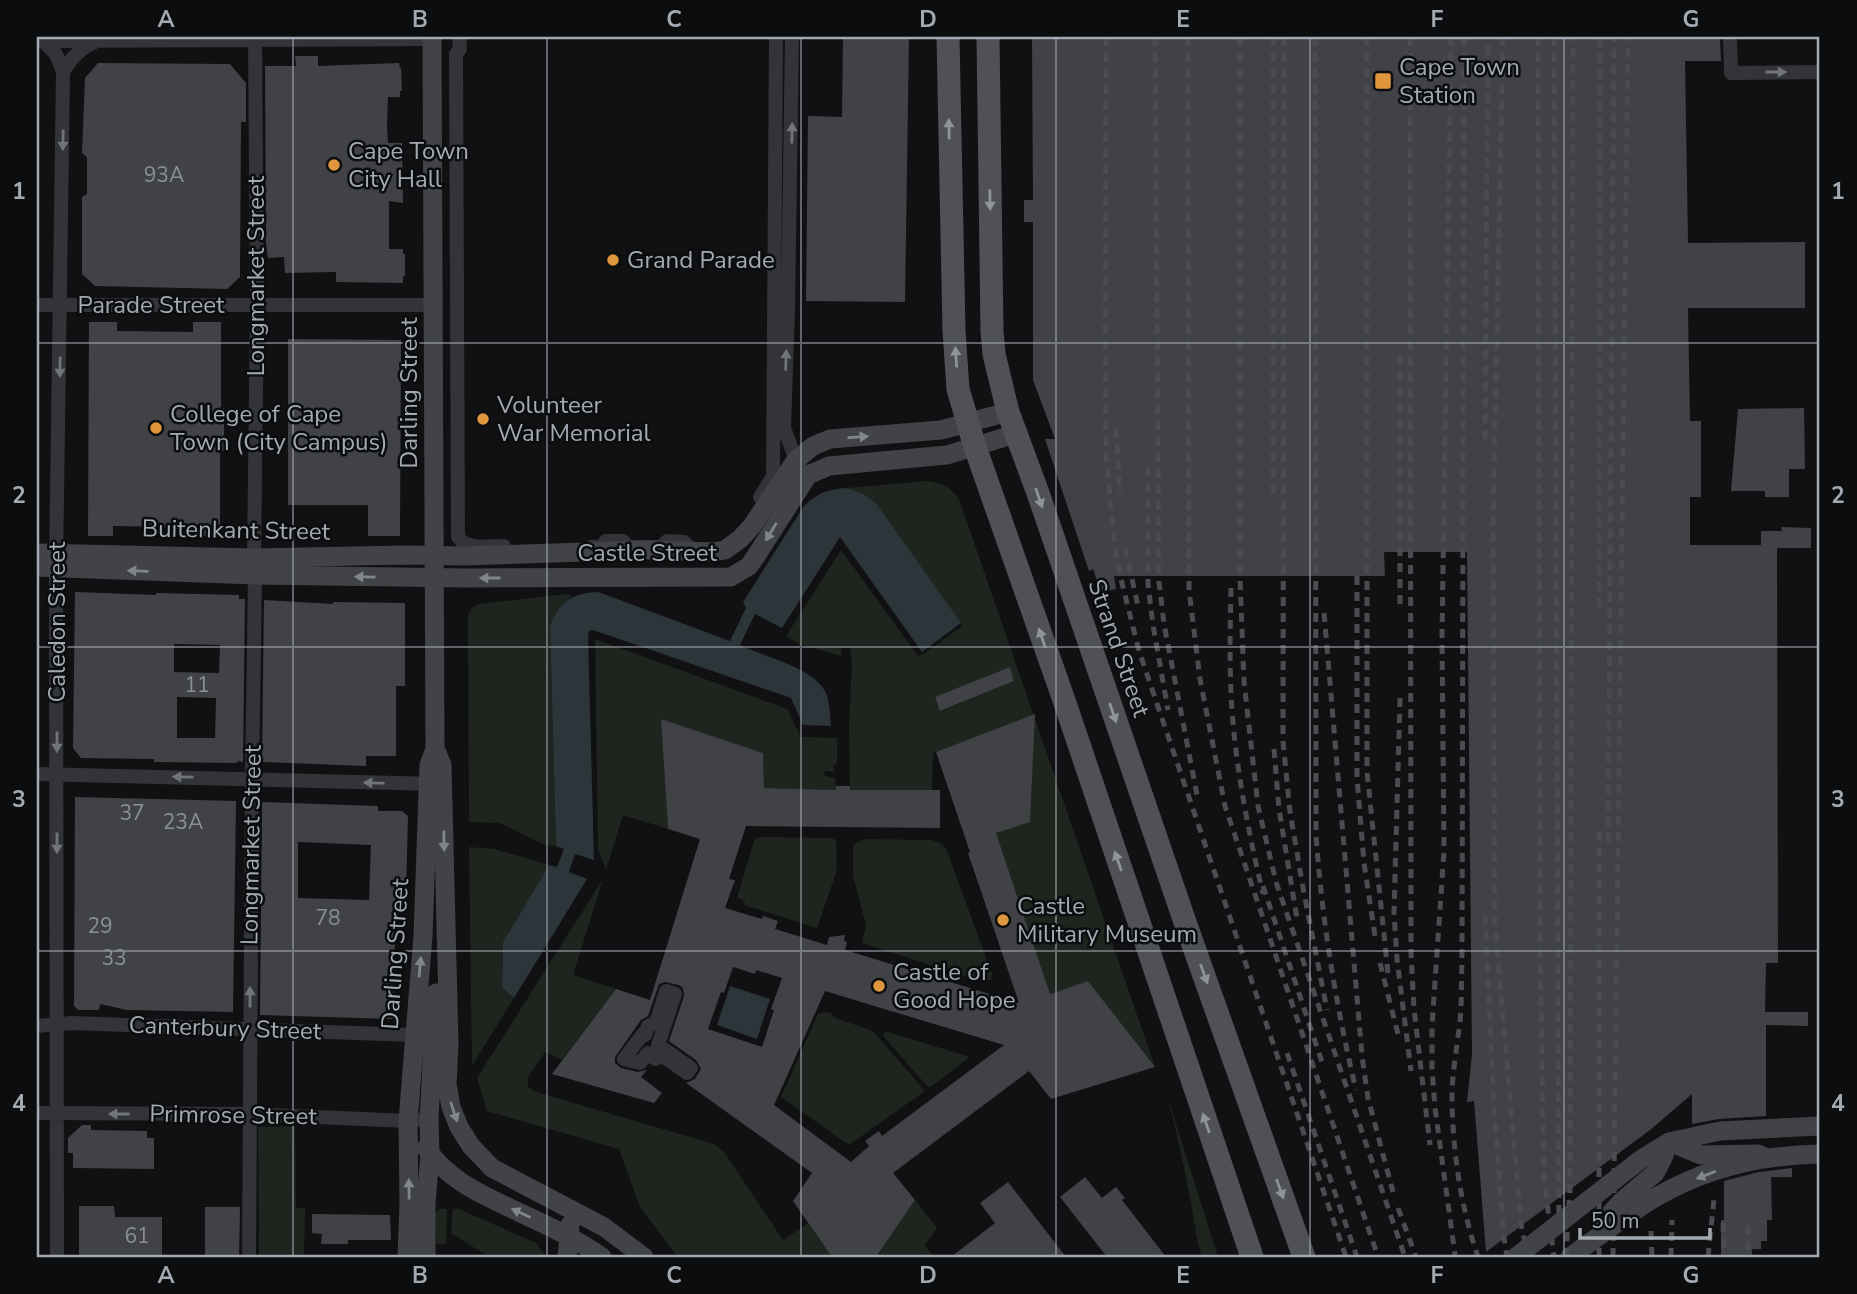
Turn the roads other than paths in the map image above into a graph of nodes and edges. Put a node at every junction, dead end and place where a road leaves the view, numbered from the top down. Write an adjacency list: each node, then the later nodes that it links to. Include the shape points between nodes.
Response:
1 (459, 37): 2 (street, via 458,537 468,545 601,547 606,541 623,541 628,547 661,547 667,541 684,542 689,548 729,544 773,475)
2 (776, 37)
3 (792, 37): 20 (street, one-way to 3, via 784,428)
4 (948, 37): 18 (main road, one-way to 4, via 958,389 954,331)
5 (988, 37): 17 (main road, Strand Street, one-way to 17, via 992,331 999,380)
6 (1730, 37): 12 (street, one-way to 12, via 1731,72)
7 (256, 38): 8 (street); 9 (street); 16 (street, Longmarket Street)
8 (432, 38): 13 (main road, Darling Street)
9 (100, 40): 10 (street); 11 (street, via 78,52)
10 (40, 41): 11 (street, via 56,54)
11 (63, 72): 15 (street, Caledon Street, one-way to 15)
12 (1820, 72)
13 (433, 304): 16 (street, Parade Street); 22 (main road, Darling Street)
14 (37, 305): 15 (street, Parade Street)
15 (61, 305): 16 (street, Parade Street); 23 (street, Caledon Street, one-way to 23)
16 (257, 305): 24 (street, Longmarket Street)
17 (1012, 423): 18 (main road, Castle Street); 19 (main road); 57 (main road, Strand Street, one-way to 57)
18 (967, 424): 19 (main road); 20 (main road, Castle Street, one-way to 18, via 813,446 830,439)
19 (975, 447): 20 (main road, via 947,455); 56 (main road, one-way to 19)
20 (802, 467): 22 (main road, Castle Street, via 740,539 725,550); 25 (main road, Castle Street, one-way to 25, via 756,556 731,577)
21 (37, 552): 23 (main road, Buitenkant Street)
22 (434, 555): 24 (main road, Buitenkant Street); 25 (main road, Darling Street)
23 (50, 562): 24 (main road, Buitenkant Street); 27 (street, Caledon Street, one-way to 27)
24 (254, 567): 25 (main road, Buitenkant Street, one-way to 24); 28 (street, Longmarket Street)
25 (433, 577): 29 (main road, Darling Street, via 435,749 429,765)
26 (37, 774): 27 (street)
27 (57, 775): 28 (street, one-way to 27); 31 (street, Caledon Street, one-way to 31)
28 (251, 779): 29 (street, one-way to 28); 33 (street, Longmarket Street, one-way to 28)
29 (435, 784): 30 (main road, Darling Street, one-way to 30); 34 (main road, Darling Street, one-way to 29)
30 (445, 939): 39 (main road, via 436,990); 46 (main road, Darling Street, one-way to 46, via 447,1084 459,1127 492,1167)
31 (57, 1025): 32 (street, Canterbury Street); 33 (street, Canterbury Street); 37 (street, Caledon Street)
32 (37, 1026)
33 (250, 1029): 34 (street, Canterbury Street); 38 (street, Longmarket Street)
34 (414, 1035): 40 (main road, Darling Street)
35 (691, 1068): 35 (street, via 658,1045 675,994 666,991 656,1023 648,1026 624,1059 640,1063 648,1054 655,1059 663,1056 687,1073)
36 (37, 1113): 37 (street, Primrose Street)
37 (57, 1113): 38 (street, Primrose Street, one-way to 37); 49 (street, Caledon Street)
38 (249, 1114): 40 (street, Primrose Street); 50 (street, Longmarket Street)
39 (429, 1119): 40 (street, Primrose Street); 43 (main road)
40 (408, 1121): 43 (main road); 51 (main road, Darling Street, one-way to 40)
41 (1820, 1126): 42 (main road, via 1720,1132)
42 (1669, 1142): 45 (main road, via 1701,1155 1758,1154); 48 (main road, bridge, via 1655,1173 1611,1213); 58 (main road, bridge)
43 (430, 1154): 47 (main road, one-way to 43, via 468,1187); 52 (main road)
44 (1820, 1154): 45 (main road, bridge)
45 (1769, 1158): 48 (main road, one-way to 48, bridge, via 1687,1182)
46 (574, 1211): 47 (main road); 55 (main road, Darling Street)
47 (568, 1235): 53 (main road); 54 (main road)
48 (1598, 1236): 59 (main road)
49 (57, 1257)
50 (249, 1257)
51 (407, 1257)
52 (426, 1257)
53 (567, 1257)
54 (602, 1257)
55 (644, 1257)
56 (1252, 1257)
57 (1304, 1257)
58 (1516, 1257)
59 (1570, 1257)

